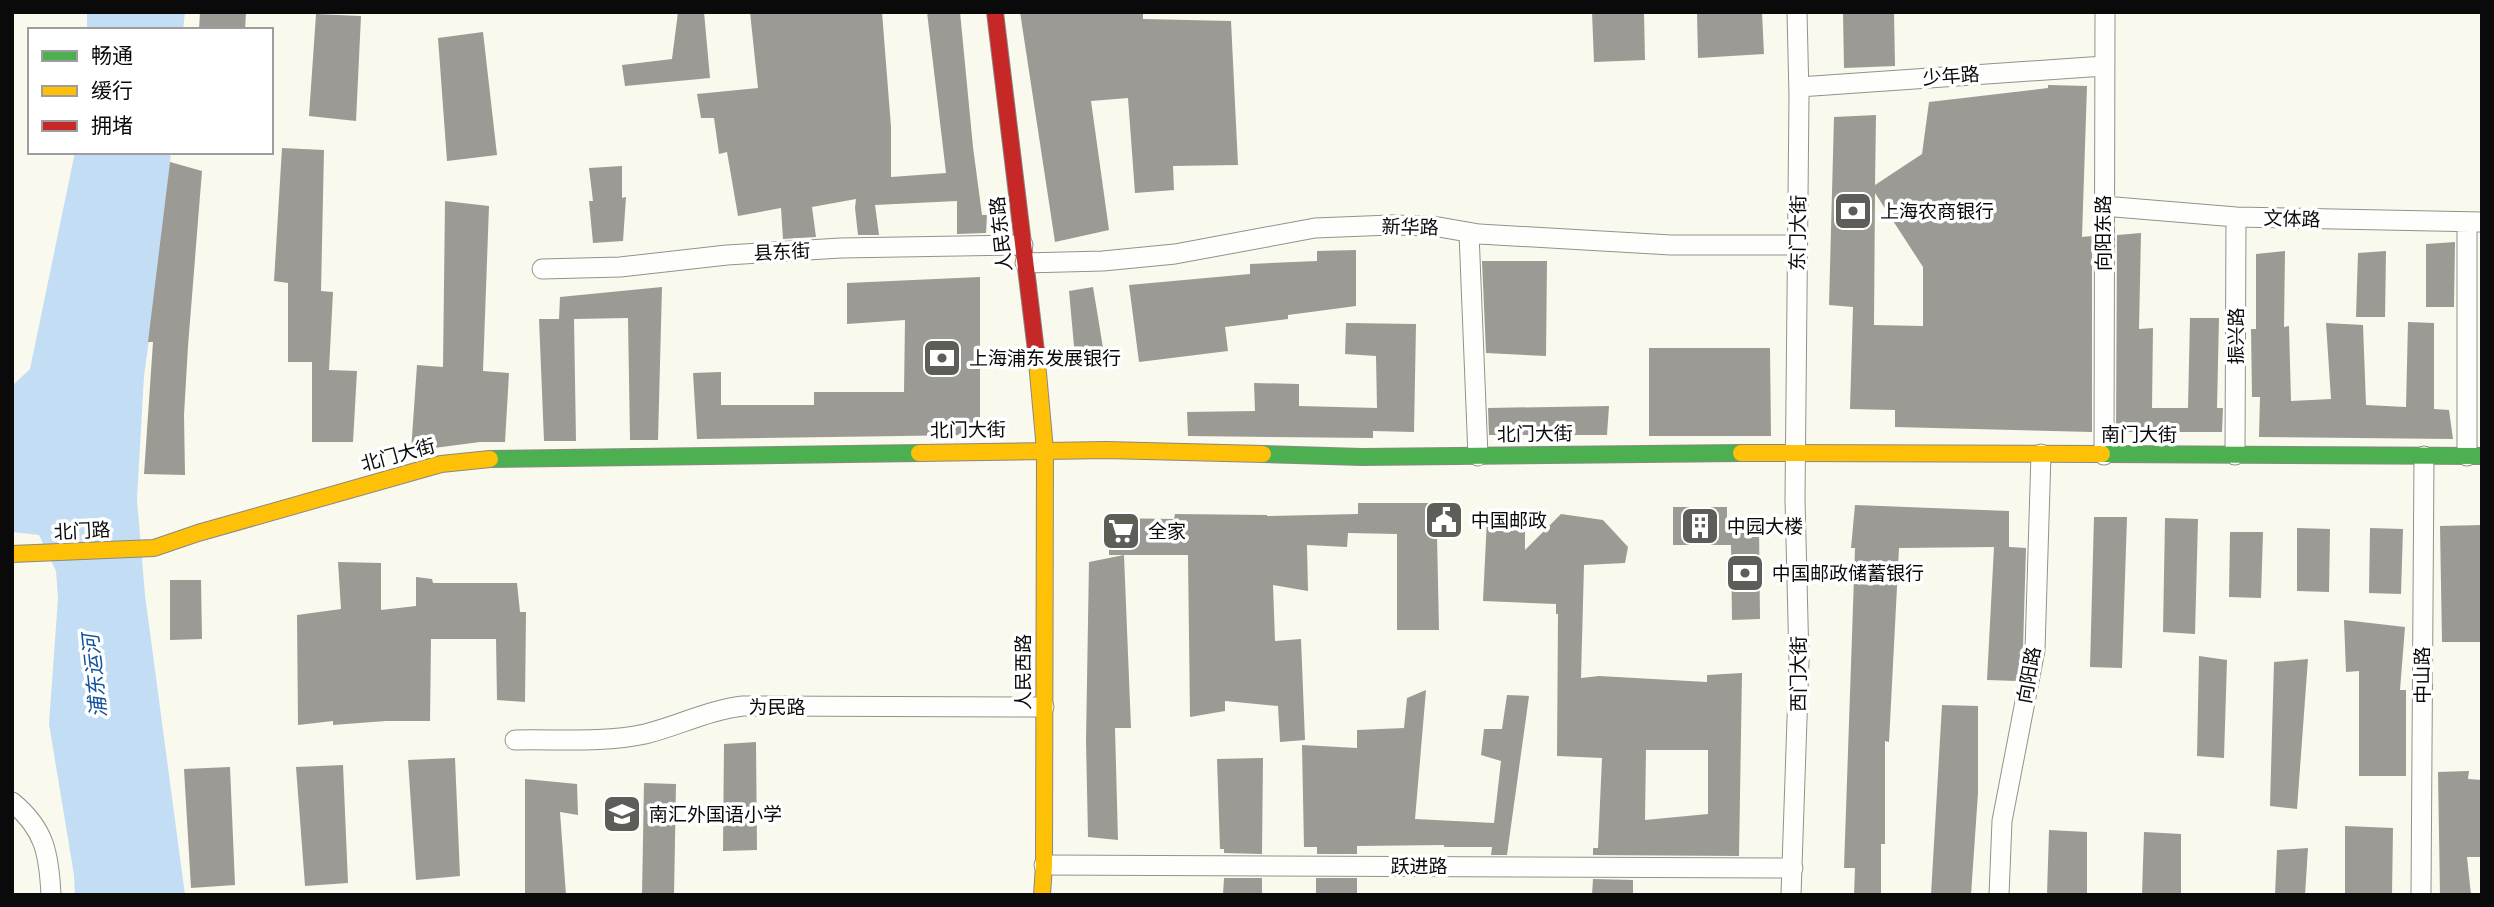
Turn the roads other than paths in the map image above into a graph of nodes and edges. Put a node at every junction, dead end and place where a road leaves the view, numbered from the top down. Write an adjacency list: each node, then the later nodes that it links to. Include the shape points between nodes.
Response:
1 (995, 12): 11 (street, 人民东路)
2 (1797, 12): 5 (street, 东门大街)
3 (2105, 12): 4 (street, 向阳东路)
4 (2104, 66): 5 (street, 少年路); 6 (street, 向阳东路)
5 (1799, 87): 10 (street, 东门大街)
6 (2103, 206): 7 (street, 文体路); 16 (street, 向阳东路)
7 (2236, 217): 8 (street, 文体路); 17 (street, 振兴路)
8 (2474, 222): 20 (street)
9 (1469, 233): 10 (street, 新华路, via 1671,245); 11 (street, 新华路, via 1433,226 1315,228 1175,254 1103,261); 18 (street)
10 (1797, 245): 14 (street, 东门大街)
11 (1024, 254): 12 (street, 县东街, via 841,248); 13 (street, 人民东路)
12 (542, 269)
13 (1045, 450): 18 (street, 北门大街); 21 (street, 北门大街, via 460,461); 23 (street, 人民西路)
14 (1796, 453): 15 (street, 南门大街); 18 (street, 北门大街); 27 (street, 西门大街, via 1799,661)
15 (2041, 454): 16 (street, 南门大街); 31 (street, 向阳路, via 2036,640 2002,821)
16 (2104, 454): 17 (street, 南门大街)
17 (2235, 455): 19 (street, 南门大街)
18 (1478, 456)
19 (2424, 456): 20 (street, 南门大街); 32 (street, 中山路)
20 (2474, 456)
21 (154, 548): 22 (street, 北门路)
22 (12, 554)
23 (1044, 707): 24 (street, 为民路, via 743,706 704,713 645,734); 26 (street, 人民西路)
24 (515, 740)
25 (12, 802): 28 (street, via 41,836)
26 (1044, 865): 27 (street, 跃进路); 29 (street, 人民西路)
27 (1793, 867): 30 (street, 西门大街)
28 (51, 895)
29 (1042, 895)
30 (1791, 895)
31 (1999, 895)
32 (2421, 895)

